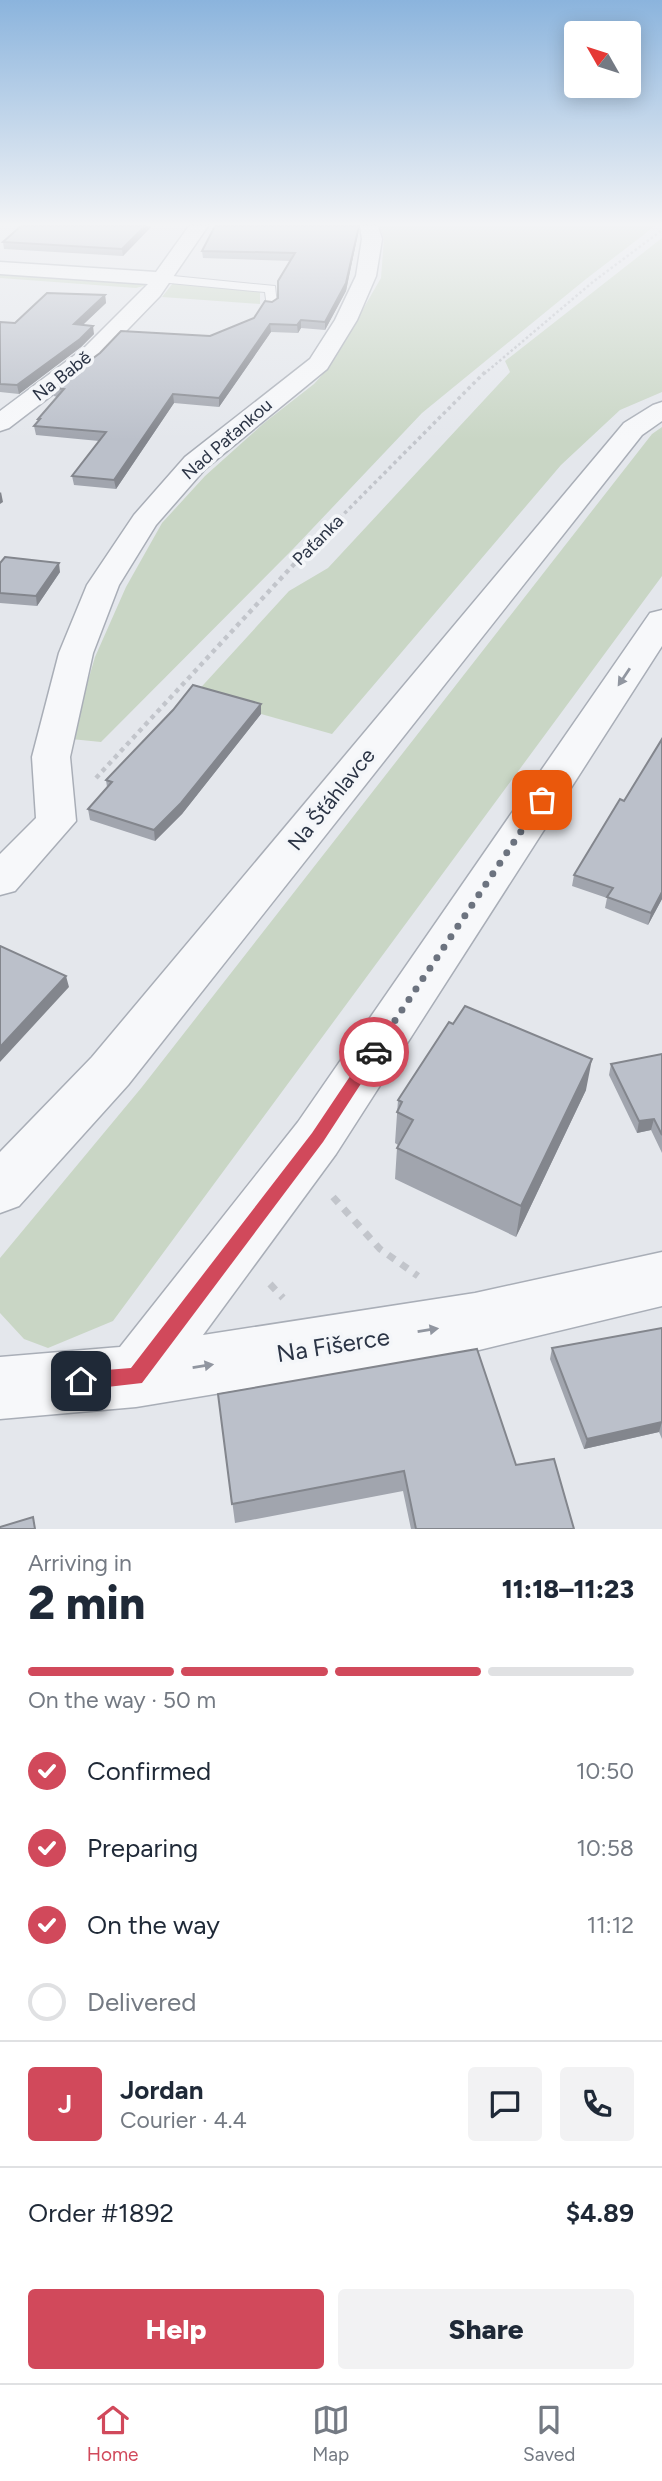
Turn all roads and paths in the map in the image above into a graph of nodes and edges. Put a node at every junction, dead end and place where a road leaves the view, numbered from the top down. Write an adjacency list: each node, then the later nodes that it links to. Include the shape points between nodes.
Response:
1 (146, 297): 7 (street, Na Babě, via 91,354)
2 (271, 297): 5 (lane)
3 (356, 297): 9 (street, Nad Paťankou, via 319,364 195,463 144,521 103,585 76,653 51,757)
4 (574, 297): 9 (path, Paťanka, via 499,358 275,583)
5 (271, 304)
6 (662, 410): 11 (street, Na Šťáhlavce, via 633,429 110,1071)
7 (0, 423)
8 (662, 620): 15 (street, one-way to 15, via 317,1138)
9 (56, 821): 10 (street)
10 (0, 880)
11 (0, 1189)
12 (328, 1192): 14 (path, via 380,1249)
13 (662, 1279): 15 (street, Na Fišerce, one-way to 13, via 475,1322)
14 (426, 1282)
15 (136, 1376): 16 (street, Na Fišerce)
16 (0, 1388)

